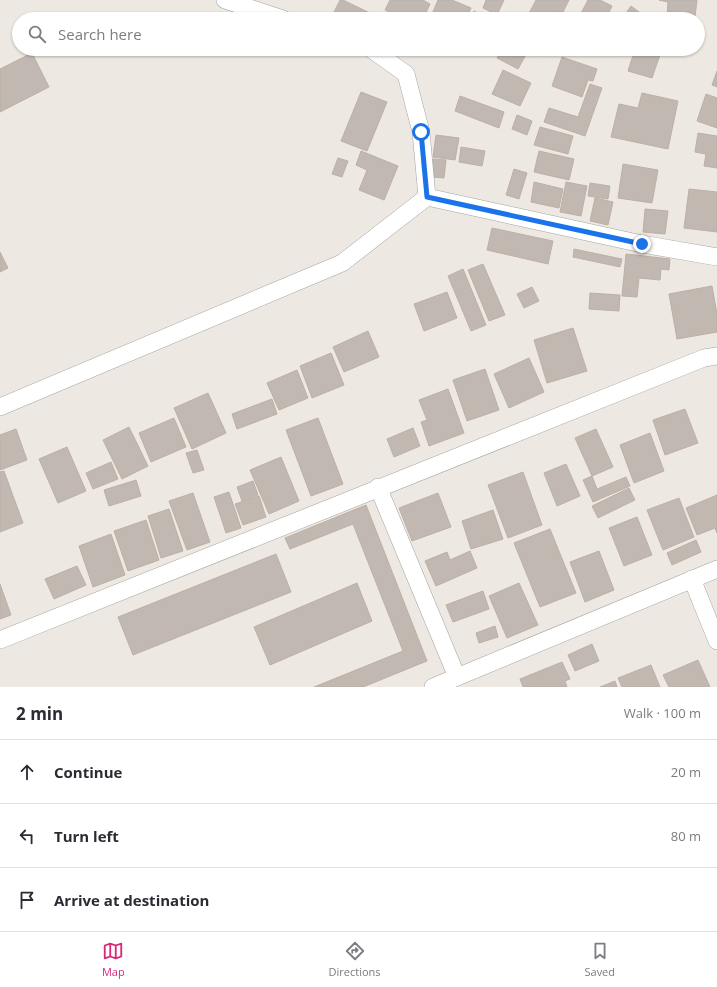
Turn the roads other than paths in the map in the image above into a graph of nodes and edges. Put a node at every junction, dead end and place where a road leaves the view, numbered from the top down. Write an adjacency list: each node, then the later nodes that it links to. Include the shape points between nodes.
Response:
1 (225, 0): 2 (street)
2 (262, 12)
3 (381, 56): 4 (street, via 406,74 421,132)
4 (427, 197): 5 (street, via 642,244); 7 (street, via 342,263)
5 (717, 257)
6 (717, 356): 8 (street, via 704,358)
7 (0, 407)
8 (378, 487): 11 (street); 13 (street)
9 (717, 569): 10 (street)
10 (692, 579): 12 (street); 13 (street)
11 (0, 640)
12 (717, 641)
13 (457, 677): 14 (street)
14 (433, 687)

